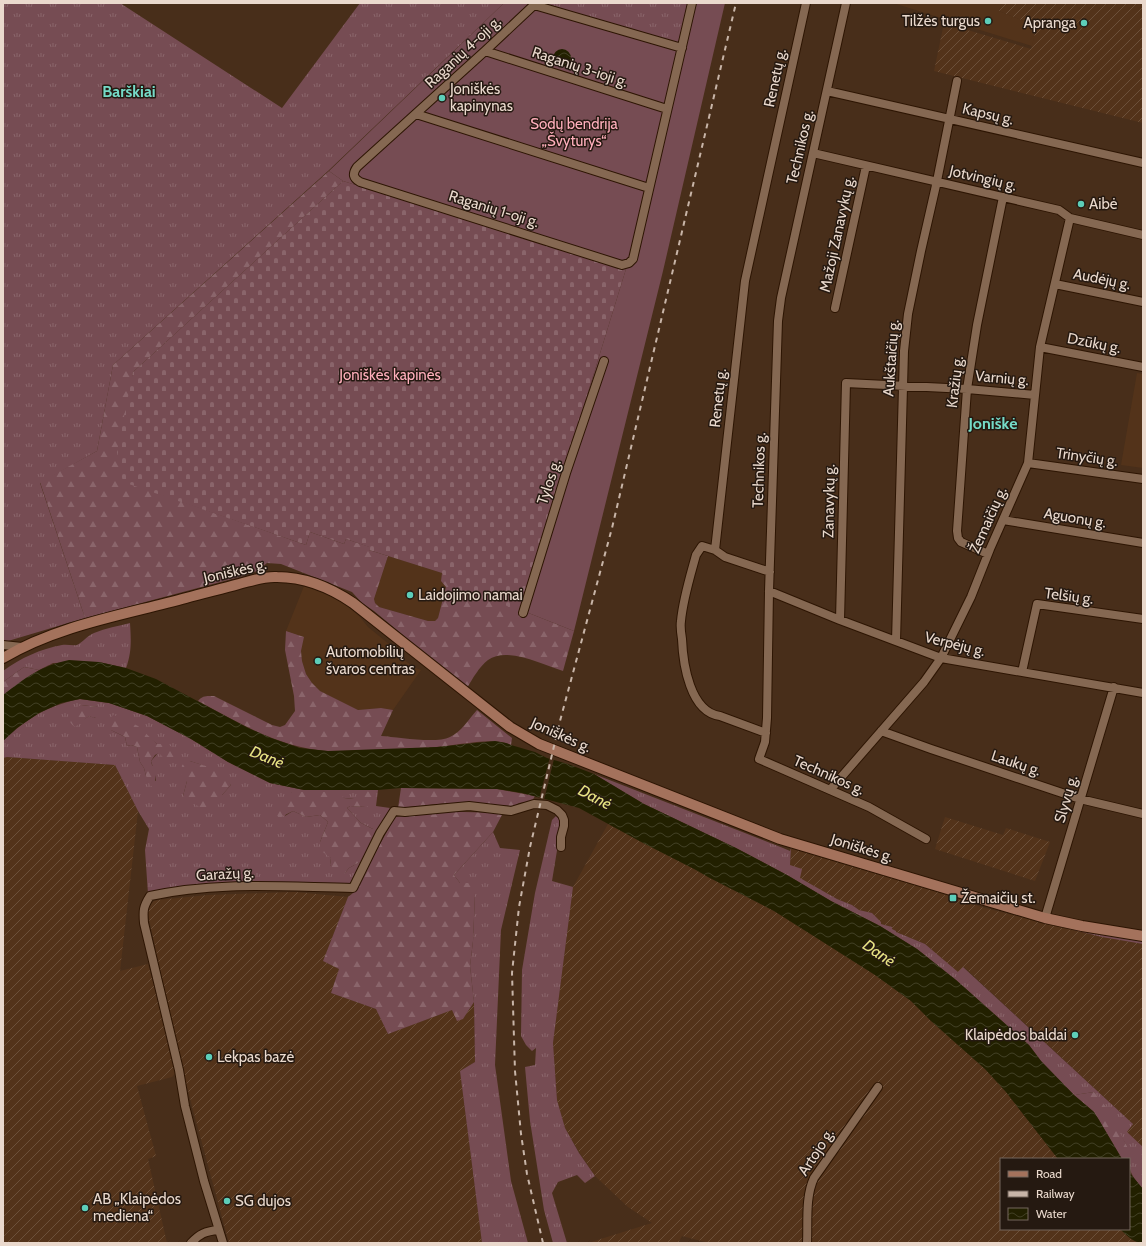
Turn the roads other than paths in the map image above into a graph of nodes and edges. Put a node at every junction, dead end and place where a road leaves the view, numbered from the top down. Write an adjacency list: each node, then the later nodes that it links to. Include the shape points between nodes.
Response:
1 (692, 3): 4 (street)
2 (806, 3): 34 (street, Renetų g., via 745,281)
3 (846, 3): 7 (street, Technikos g.)
4 (682, 48): 5 (street, Raganių 4-oji g., via 534,5); 8 (street)
5 (485, 51): 8 (street, Raganių 3-ioji g.); 9 (street, Raganių 4-oji g.)
6 (957, 82): 10 (street, Aukštaičių g.)
7 (827, 91): 10 (street, Kapsų g.); 11 (street, Technikos g.)
8 (667, 110): 16 (street)
9 (416, 114): 14 (street, Raganių 4-oji g., via 357,167); 16 (street)
10 (948, 119): 12 (street, Kapsų g.); 15 (street, Aukštaičių g.)
11 (814, 153): 13 (street, Jotvingių g.); 36 (street, Technikos g., via 781,298 778,322)
12 (1143, 163)
13 (866, 166): 15 (street, Jotvingių g.); 22 (street, Mažoji Zanavykų g.)
14 (353, 175): 16 (street, Raganių 1-oji g., via 360,182 622,265 633,259)
15 (937, 181): 17 (street, Jotvingių g.); 27 (street, Aukštaičių g., via 908,314)
16 (649, 188)
17 (1003, 197): 18 (street, Jotvingių g., via 1059,210); 28 (street, Kražių g.)
18 (1070, 218): 19 (street, Jotvingių g.); 20 (street, Žemaičių g.)
19 (1143, 235)
20 (1055, 284): 21 (street, Audėjų g.); 23 (street, Žemaičių g.)
21 (1143, 302)
22 (835, 308)
23 (1040, 347): 25 (street, Dzūkų g.); 29 (street, Žemaičių g.)
24 (604, 361): 38 (street, Tylos g., via 566,473)
25 (1143, 366)
26 (846, 383): 27 (street, Varnių g.); 40 (street, Zanavykų g.)
27 (903, 386): 28 (street, Varnių g.); 41 (street, Aukštaičių g.)
28 (967, 389): 29 (street, Varnių g.); 35 (street, Kražių g., via 957,532 958,538 964,544)
29 (1035, 395): 30 (street, Žemaičių g.)
30 (1028, 463): 31 (street, Trinyčių g.); 32 (street, Žemaičių g.)
31 (1143, 479)
32 (1003, 520): 33 (street, Aguonų g.); 35 (street, Žemaičių g.)
33 (1143, 543)
34 (715, 550): 36 (street, via 725,557); 50 (street, via 702,546 696,555 680,622 688,677 696,699 707,712)
35 (988, 554): 45 (street, Žemaičių g.)
36 (770, 572): 37 (street, Technikos g.)
37 (769, 592): 40 (street, Verpėjų g.); 50 (street, Technikos g.)
38 (523, 614)
39 (1143, 619): 46 (street, Telšių g., via 1037,604)
40 (840, 620): 41 (street, Verpėjų g.)
41 (896, 641): 45 (street, Verpėjų g.)
42 (3, 645): 43 (street)
43 (22, 647): 44 (main road, Joniškės g.); 56 (main road, Joniškės g., via 84,624 264,577 306,580 340,594 353,603 510,727 539,744 780,839)
44 (3, 658)
45 (941, 658): 46 (street, Verpėjų g.); 49 (street, Žemaičių g., via 924,682)
46 (1022, 672): 47 (street, Verpėjų g.)
47 (1114, 687): 48 (street, Verpėjų g.); 52 (street, Slyvų g.)
48 (1143, 693)
49 (881, 731): 51 (street, Žemaičių g.); 52 (street, Laukų g.)
50 (766, 732): 51 (street, Technikos g., via 759,759)
51 (830, 790): 54 (street, Technikos g.)
52 (1080, 799): 53 (street, Laukų g.); 56 (street, Slyvų g.)
53 (1143, 814)
54 (926, 839)
55 (561, 847): 59 (street, Garažų g., via 564,820 557,810 547,805 534,804 511,810 469,806 394,811 352,888 259,886 201,889 150,896 144,905 144,923 179,1070 185,1106)
56 (1045, 918): 57 (main road, Joniškės g.)
57 (1143, 936)
58 (878, 1087): 62 (street, Artojo g., via 814,1178 809,1199)
59 (218, 1230): 60 (street, via 207,1231); 61 (street, Garažų g.)
60 (191, 1243)
61 (223, 1243)
62 (807, 1243)

